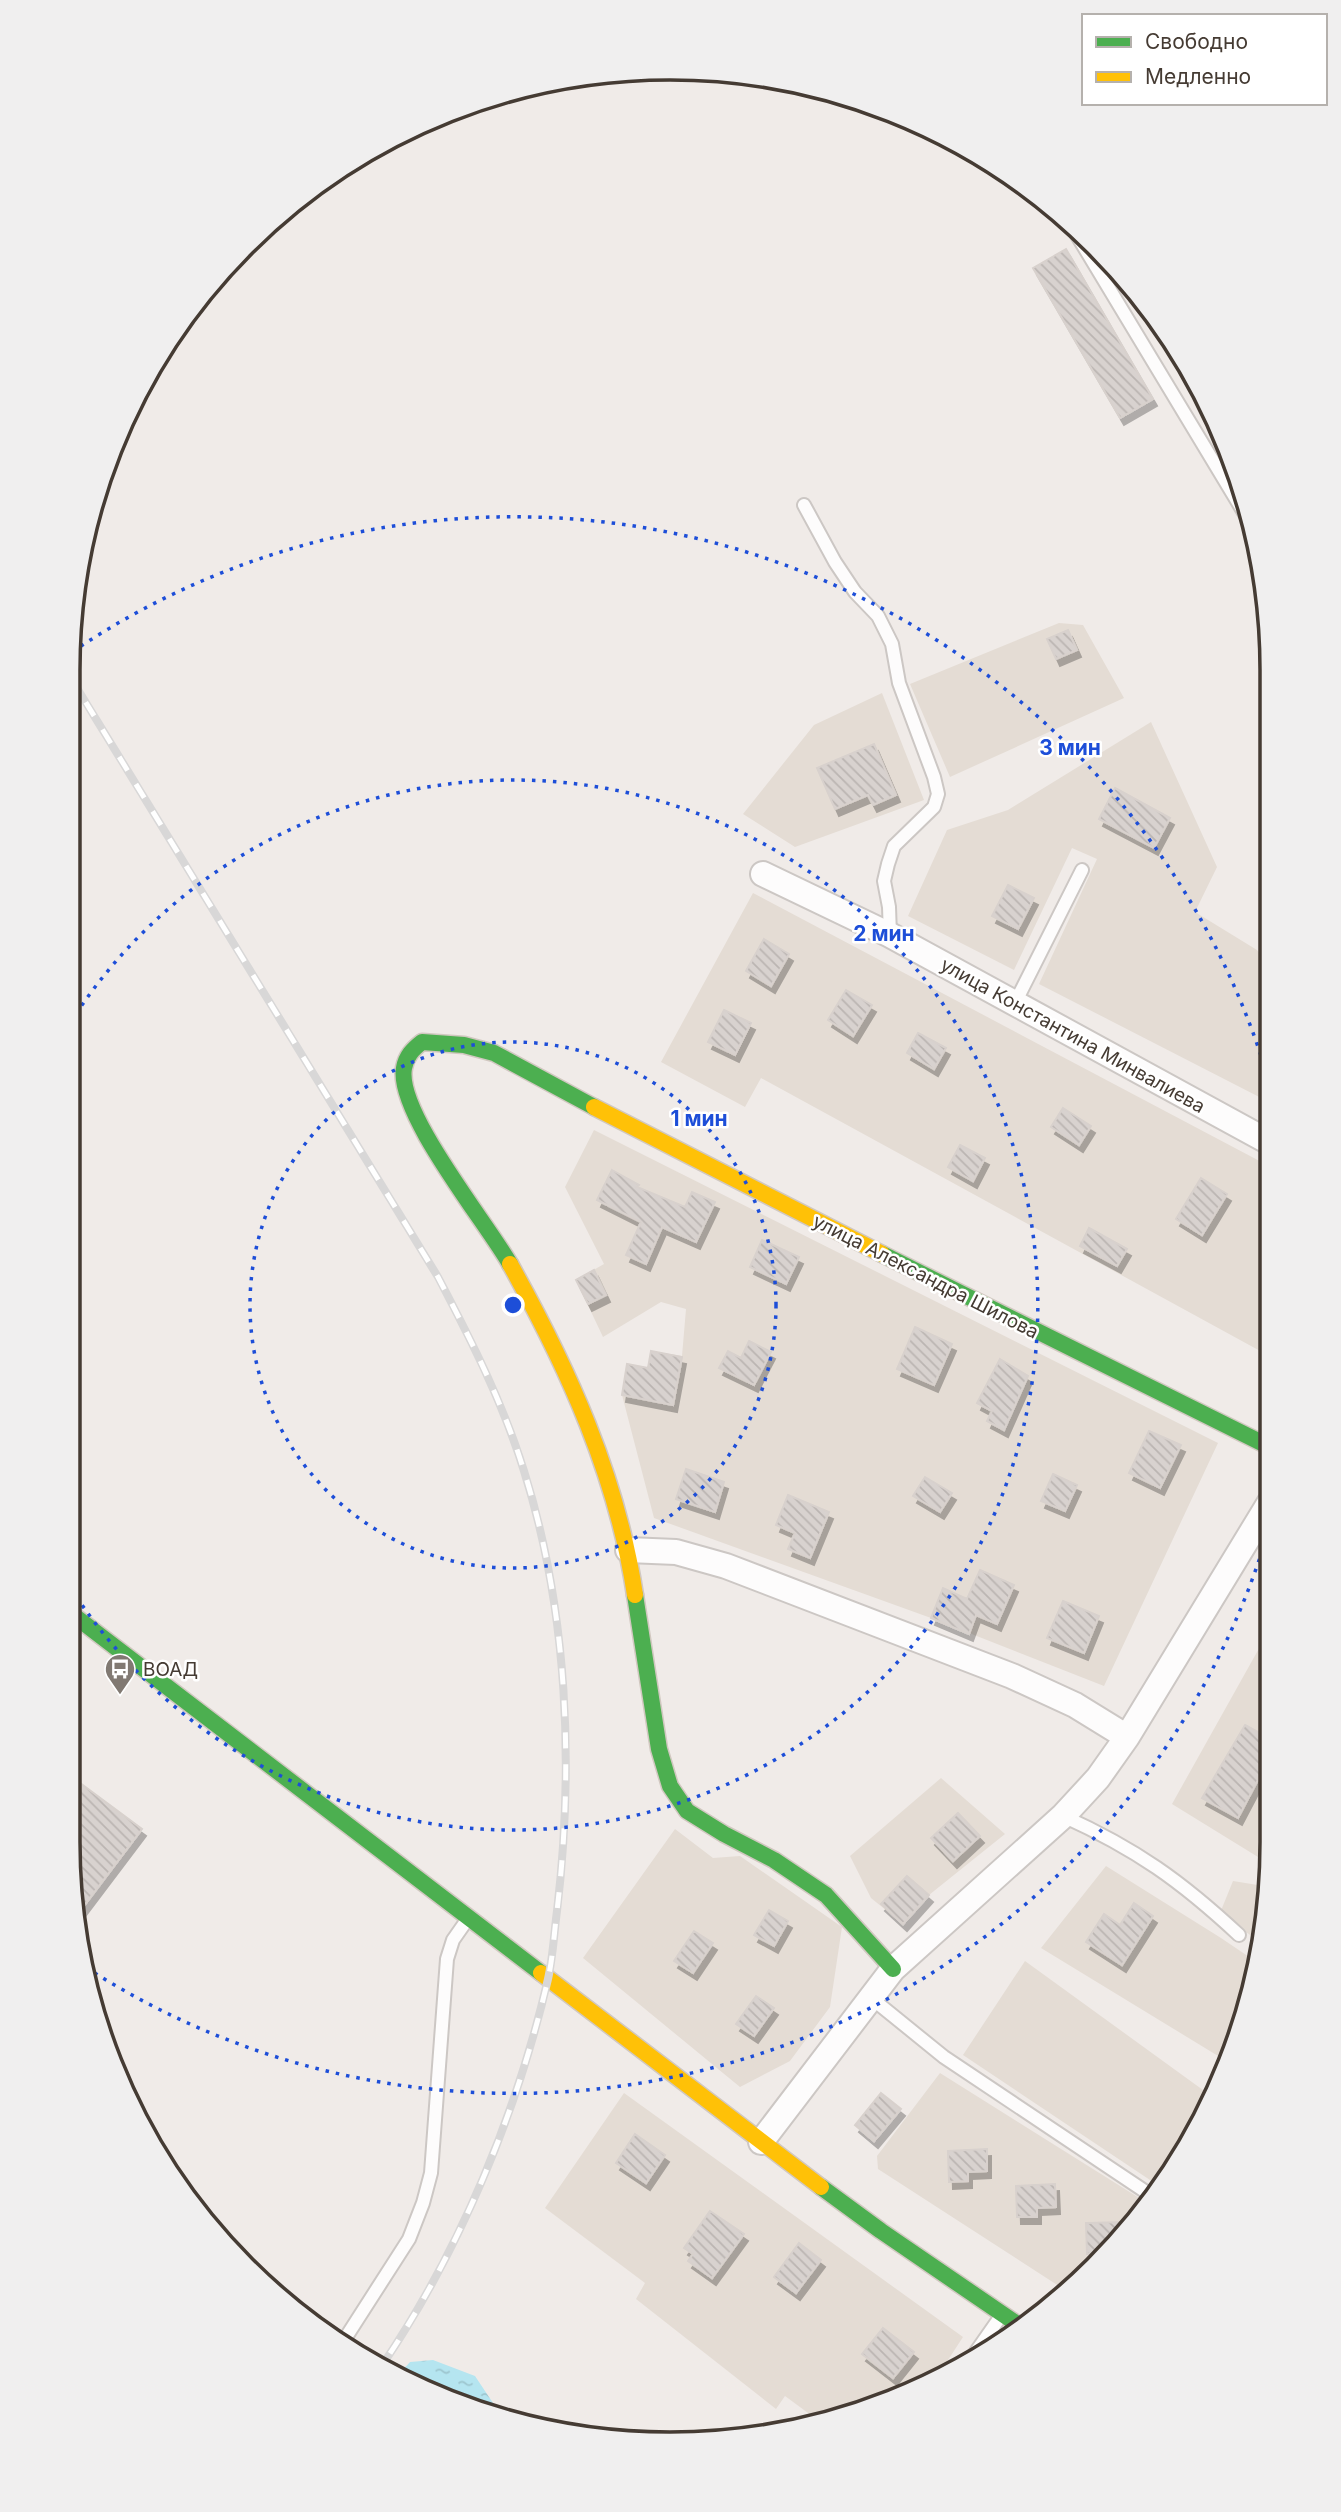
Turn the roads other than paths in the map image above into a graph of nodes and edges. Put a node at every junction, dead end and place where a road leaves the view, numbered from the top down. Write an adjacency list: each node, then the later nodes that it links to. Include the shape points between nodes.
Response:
1 (1087, 252): 2 (lane)
2 (1233, 494)
3 (804, 505): 6 (lane, via 835,562 878,616 892,644 900,683 938,794 934,807 894,846 887,864 884,881)
4 (1082, 870): 7 (lane)
5 (764, 874): 6 (street, улица Константина Минвалиева)
6 (890, 935): 7 (street, улица Константина Минвалиева)
7 (1015, 1003): 8 (street, улица Константина Минвалиева)
8 (1260, 1137)
9 (1260, 1442): 11 (street, улица Александра Шилова, via 494,1053 422,1042 410,1052 404,1067 411,1107 541,1320 584,1412)
10 (1260, 1519): 13 (street)
11 (628, 1550): 13 (street, via 676,1552 726,1566 1012,1676 1075,1705); 17 (street, via 659,1749 670,1786 687,1811 826,1895)
12 (80, 1620): 15 (street)
13 (1128, 1737): 14 (street)
14 (1063, 1816): 16 (lane, via 1170,1875); 17 (street)
15 (470, 1917): 19 (street); 23 (lane, via 453,1940 447,1959 430,2173 423,2203 409,2239)
16 (1239, 1935)
17 (893, 1969): 18 (street)
18 (870, 1997): 19 (street); 20 (lane, via 944,2057)
19 (761, 2142): 21 (street)
20 (1145, 2192)
21 (1002, 2314): 22 (street); 24 (lane)
22 (1013, 2322)
23 (348, 2335)
24 (983, 2341)

